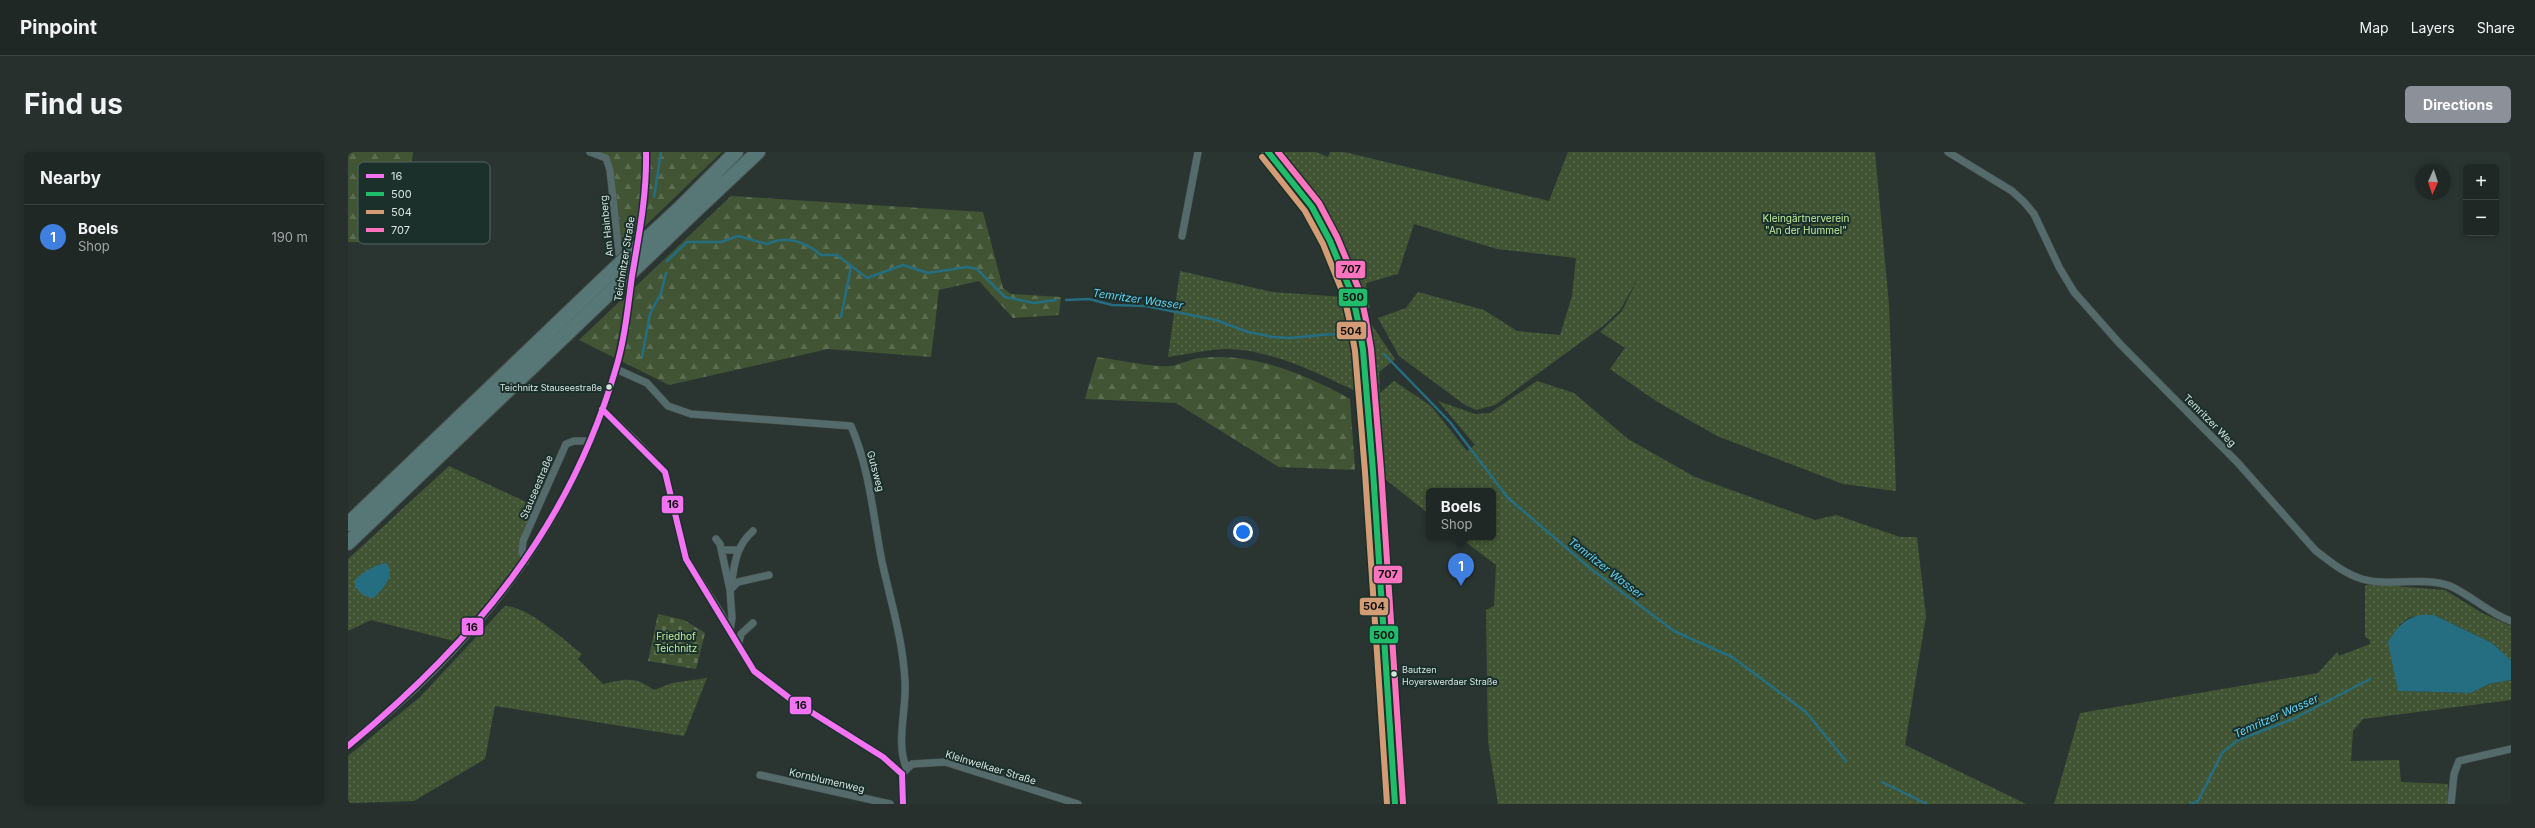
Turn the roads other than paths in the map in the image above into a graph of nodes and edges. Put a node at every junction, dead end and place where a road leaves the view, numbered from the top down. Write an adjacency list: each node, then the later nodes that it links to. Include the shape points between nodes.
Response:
1 (590, 152): 11 (street, Am Hainberg, via 606,158 610,170 618,252)
2 (646, 152): 11 (street, Teichnitzer Straße, via 647,171)
3 (736, 152): 8 (highway)
4 (758, 152): 8 (highway)
5 (1198, 152): 9 (street)
6 (1268, 152): 35 (main road, via 1312,207 1330,241 1352,294 1358,321 1363,350 1373,471)
7 (1948, 152): 24 (street, Temritzer Weg, via 2012,191 2024,202 2034,214 2074,292 2120,344 2238,464 2315,550 2329,561 2362,579 2438,583 2451,587 2488,611)
8 (687, 209): 10 (highway, bridge)
9 (1182, 236)
10 (614, 279): 15 (highway); 18 (highway)
11 (627, 309): 12 (street, Teichnitzer Straße)
12 (616, 369): 13 (street); 30 (street, Gutsweg, via 647,383 668,406 691,414 852,426 872,497 882,563 902,648 905,682 902,752)
13 (602, 410): 14 (street); 26 (street, via 664,472 686,559)
14 (589, 441): 21 (street, via 565,499); 21 (street, Stauseestraße, via 566,444 523,541)
15 (348, 524)
16 (752, 531): 20 (street, via 742,540)
17 (716, 538): 19 (street)
18 (348, 544)
19 (722, 550): 20 (street); 23 (street)
20 (737, 550): 23 (street)
21 (525, 562): 28 (street, via 501,596 458,646 412,693)
22 (769, 575): 23 (street, via 738,582)
23 (730, 590): 26 (street)
24 (2511, 622)
25 (753, 623): 27 (street, via 742,634)
26 (730, 631): 27 (street)
27 (738, 646): 30 (street, via 754,671 773,686)
28 (348, 746)
29 (2511, 750): 36 (street, via 2459,761 2454,774)
30 (904, 771): 33 (street); 34 (street, Kleinwelkaer Straße, via 912,764 945,762)
31 (760, 776): 32 (street, Kornblumenweg)
32 (890, 804)
33 (903, 804)
34 (1078, 804)
35 (1395, 804)
36 (2451, 804)

